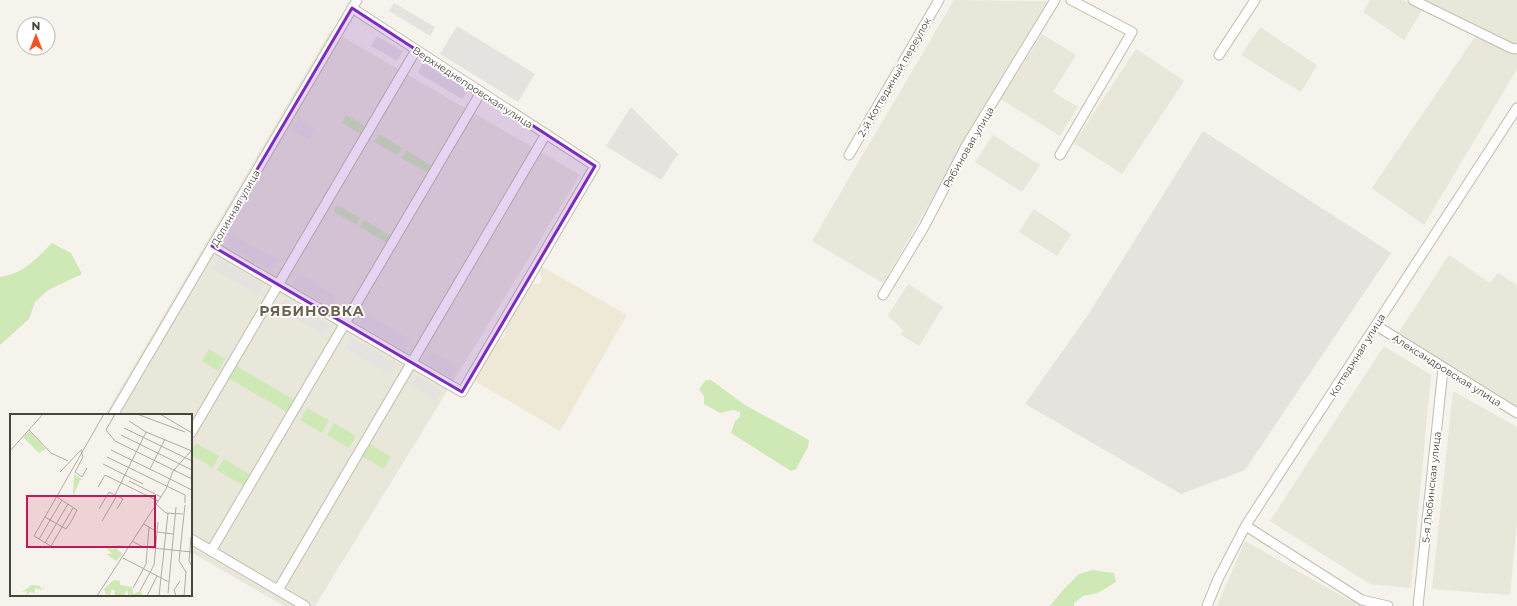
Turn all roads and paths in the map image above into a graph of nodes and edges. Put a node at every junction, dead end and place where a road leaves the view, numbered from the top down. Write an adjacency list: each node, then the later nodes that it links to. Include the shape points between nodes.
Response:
1 (939, 0): 13 (street, 2-й Коттеджный переулок)
2 (1055, 0): 17 (street, Рябиновая улица, via 966,146 924,227)
3 (1071, 0): 14 (street, via 1132,32)
4 (1255, 0): 9 (street)
5 (1413, 0): 8 (street)
6 (354, 4): 7 (street, Верхнеднепровская улица); 15 (street, Долинная улица)
7 (416, 50): 10 (street, Верхнеднепровская улица); 16 (street)
8 (1517, 50)
9 (1219, 55)
10 (481, 92): 12 (street, Верхнеднепровская улица); 18 (street)
11 (1517, 108): 19 (street, Коттеджная улица)
12 (546, 134): 20 (street); 20 (street, Верхнеднепровская улица, via 595,166 462,392)
13 (849, 155)
14 (1060, 155)
15 (212, 246): 16 (street); 22 (street, Долинная улица)
16 (278, 285): 18 (street); 24 (street)
17 (883, 295)
18 (345, 323): 20 (street); 27 (street)
19 (1377, 326): 21 (street, Александровская улица); 25 (street, Коттеджная улица)
20 (412, 363): 28 (street)
21 (1443, 369): 23 (street, Александровская улица); 32 (street, 5-я Любинская улица)
22 (114, 414)
23 (1517, 414)
24 (192, 431)
25 (1246, 526): 30 (street, Коттеджная улица); 31 (street, via 1362,600)
26 (192, 540): 27 (street)
27 (211, 551): 28 (street)
28 (278, 590): 29 (street)
29 (305, 606)
30 (1207, 606)
31 (1388, 606)
32 (1418, 606)

